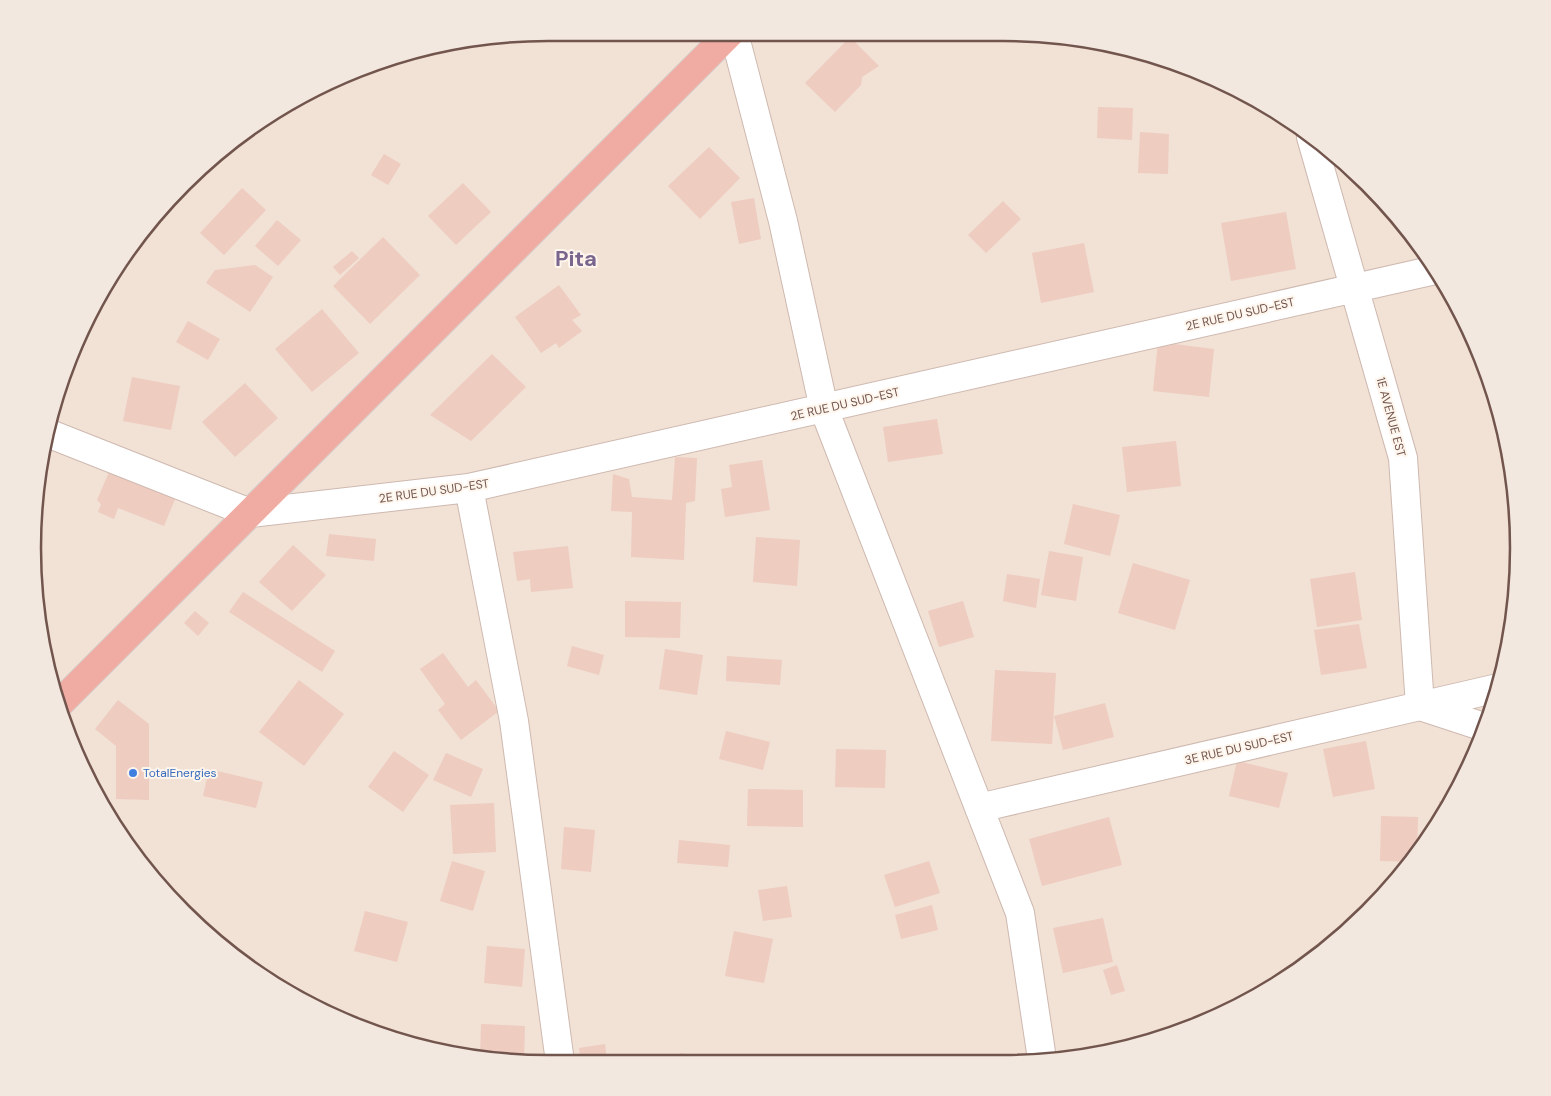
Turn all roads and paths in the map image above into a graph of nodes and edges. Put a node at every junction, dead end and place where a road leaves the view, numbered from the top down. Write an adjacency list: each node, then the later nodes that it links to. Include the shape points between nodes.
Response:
1 (723, 41): 9 (highway)
2 (734, 41): 6 (street, via 783,221)
3 (1315, 149): 5 (street, 1E AVENUE EST)
4 (1428, 272): 5 (street, 2E RUE DU SUD-EST)
5 (1356, 288): 6 (street, 2E RUE DU SUD-EST); 12 (street, 1E AVENUE EST, via 1403,458)
6 (824, 409): 8 (street, 2E RUE DU SUD-EST); 14 (street)
7 (54, 436): 9 (street)
8 (468, 488): 9 (street, 2E RUE DU SUD-EST); 16 (street, via 514,721)
9 (250, 512): 11 (highway)
10 (1489, 690): 12 (street, 3E RUE DU SUD-EST)
11 (64, 698)
12 (1420, 706): 13 (street); 14 (street, 3E RUE DU SUD-EST)
13 (1478, 725)
14 (979, 808): 15 (street, via 1020,913)
15 (1041, 1053)
16 (559, 1055)

